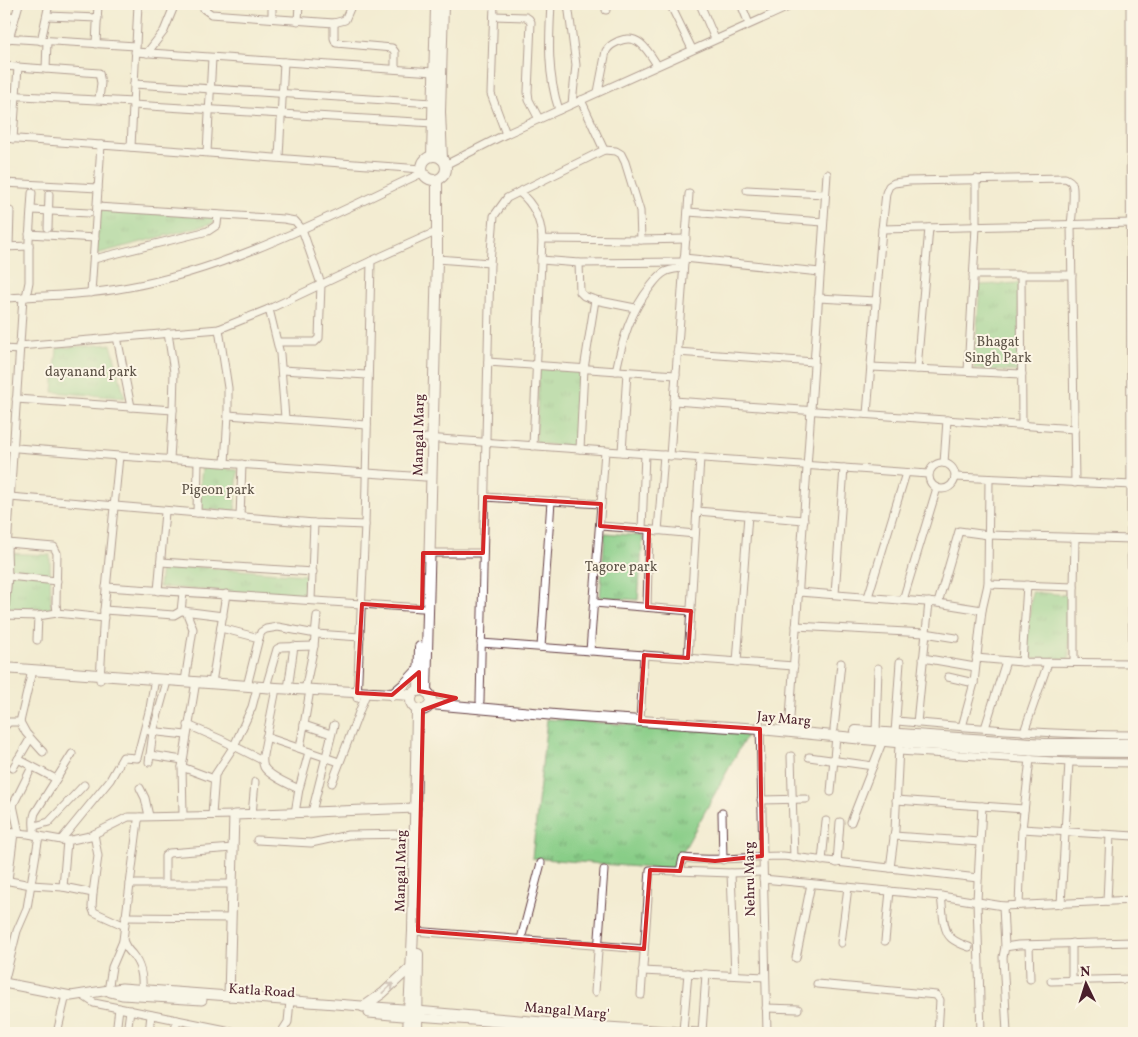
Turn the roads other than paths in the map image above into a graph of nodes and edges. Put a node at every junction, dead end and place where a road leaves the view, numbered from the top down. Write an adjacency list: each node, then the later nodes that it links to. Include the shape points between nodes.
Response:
1 (19, 4): 23 (street)
2 (49, 4): 21 (street)
3 (98, 4): 24 (street)
4 (138, 4): 33 (street)
5 (175, 4): 35 (street, via 164,30)
6 (202, 4): 25 (street, via 211,14)
7 (272, 4): 25 (street)
8 (299, 4): 26 (street)
9 (352, 4): 27 (street, via 345,20)
10 (436, 4): 43 (main road)
11 (443, 4): 68 (main road)
12 (494, 4): 22 (street)
13 (551, 4): 56 (street, via 549,63)
14 (568, 4): 54 (street, via 576,65)
15 (670, 4): 34 (street)
16 (700, 4): 30 (street)
17 (741, 4): 28 (street)
18 (795, 4): 28 (street)
19 (1132, 4): 89 (street)
20 (4, 15): 23 (street)
21 (47, 16): 24 (street); 31 (street)
22 (494, 16): 58 (street, via 529,18 528,92); 60 (street, via 491,94)
23 (15, 17): 29 (street)
24 (98, 18): 32 (street)
25 (272, 18): 26 (street)
26 (298, 21): 27 (street)
27 (334, 23): 42 (street, via 336,43 392,48)
28 (749, 24): 30 (street)
29 (7, 38): 31 (street)
30 (715, 39): 34 (street)
31 (44, 41): 32 (street); 41 (street)
32 (96, 44): 33 (street)
33 (136, 49): 35 (street); 44 (street)
34 (692, 49): 38 (street)
35 (147, 53): 36 (street)
36 (212, 58): 37 (street); 45 (street)
37 (284, 62): 42 (street); 47 (street)
38 (657, 65): 46 (street); 46 (street, via 638,41 623,40 610,45)
39 (4, 66): 40 (street)
40 (18, 67): 41 (street); 49 (street)
41 (46, 69): 50 (street, via 99,73)
42 (395, 69): 43 (street)
43 (434, 72): 53 (main road)
44 (134, 84): 45 (street); 52 (street)
45 (211, 89): 47 (street); 55 (street)
46 (598, 92): 51 (street)
47 (282, 94): 53 (street); 57 (street)
48 (4, 95): 49 (street)
49 (16, 95): 50 (street); 62 (street)
50 (99, 99): 52 (street)
51 (581, 100): 54 (street); 65 (street)
52 (133, 103): 55 (street); 64 (street)
53 (433, 103): 59 (main road)
54 (572, 104): 56 (street)
55 (209, 110): 57 (street); 66 (street)
56 (559, 110): 58 (street)
57 (281, 114): 59 (street); 67 (street)
58 (539, 119): 60 (street)
59 (433, 123): 68 (main road)
60 (506, 134): 68 (street)
61 (4, 138): 62 (street)
62 (13, 139): 63 (street)
63 (101, 145): 64 (street); 74 (street)
64 (131, 147): 66 (street)
65 (604, 150): 76 (street); 101 (street, via 616,151 625,162 639,204)
66 (207, 152): 67 (street)
67 (280, 157): 69 (street)
68 (440, 160): 69 (main road, via 424,160); 72 (main road, via 445,173)
69 (422, 171): 72 (main road, via 426,178); 94 (street)
70 (827, 174): 80 (street)
71 (976, 179): 90 (street, via 1070,180); 91 (street); 95 (street, via 894,183 886,193)
72 (434, 180): 97 (main road, Mangal Marg); 105 (main road, Mangal Marg)
73 (4, 183): 74 (street)
74 (98, 188): 81 (street)
75 (747, 190): 80 (street)
76 (519, 192): 99 (street, via 530,200 536,211); 108 (street, via 507,198 494,216)
77 (32, 193): 82 (street)
78 (49, 194): 84 (street)
79 (689, 194): 85 (street)
80 (825, 194): 88 (street)
81 (97, 207): 87 (street); 98 (street)
82 (32, 210): 84 (street); 96 (street)
83 (10, 211): 103 (street)
84 (49, 211): 86 (street); 92 (street)
85 (688, 212): 88 (street); 100 (street)
86 (89, 213)
87 (218, 214): 94 (street, via 291,220); 104 (street, via 217,225 208,231)
88 (824, 222): 111 (street)
89 (1132, 223): 90 (street); 182 (street)
90 (1072, 225): 91 (street); 114 (street)
91 (976, 227): 93 (street); 112 (street)
92 (48, 228)
93 (929, 228): 95 (street); 136 (street)
94 (302, 229): 115 (street); 116 (street, via 194,272 130,287)
95 (882, 229): 121 (street)
96 (29, 234): 98 (street); 102 (street)
97 (430, 234): 107 (street); 156 (main road, Mangal Marg)
98 (95, 238): 104 (street)
99 (542, 239): 101 (street); 106 (street)
100 (686, 239): 101 (street); 110 (street)
101 (642, 240)
102 (29, 246): 103 (street); 117 (street, via 29,282)
103 (6, 247)
104 (94, 259): 116 (street)
105 (437, 259): 108 (street); 156 (main road, Mangal Marg)
106 (541, 260): 109 (street); 133 (street)
107 (371, 261): 115 (street); 142 (street)
108 (490, 263): 131 (street)
109 (579, 263): 110 (street); 120 (street, via 580,292)
110 (684, 263): 111 (street); 122 (street, via 663,273); 130 (street)
111 (820, 272): 119 (street)
112 (973, 275): 113 (street); 139 (street)
113 (1021, 275): 114 (street); 141 (street)
114 (1072, 275): 155 (street)
115 (321, 284): 123 (street); 127 (street, via 318,341)
116 (91, 292): 117 (street)
117 (24, 297): 118 (street); 128 (street)
118 (4, 298)
119 (818, 298): 121 (street); 132 (street)
120 (595, 300): 122 (street); 135 (street)
121 (876, 301): 134 (street)
122 (635, 308): 138 (street)
123 (269, 309): 124 (street); 127 (street)
124 (219, 329): 125 (street); 150 (street, via 227,380)
125 (168, 333): 126 (street); 147 (street, via 174,372)
126 (117, 337): 128 (street); 146 (street)
127 (278, 342): 137 (street)
128 (19, 348): 129 (street); 144 (street)
129 (4, 349)
130 (677, 352): 132 (street); 143 (street)
131 (488, 362): 133 (street); 157 (street)
132 (814, 362): 148 (street)
133 (536, 366): 135 (street); 158 (street)
134 (871, 367): 136 (street); 149 (street)
135 (584, 369): 138 (street); 161 (street)
136 (918, 369): 139 (street)
137 (282, 370): 142 (street); 151 (street)
138 (616, 371): 140 (street)
139 (968, 371): 141 (street)
140 (627, 372): 143 (street); 163 (street)
141 (1022, 374): 154 (street)
142 (367, 375): 153 (street)
143 (676, 375): 145 (street)
144 (16, 399): 146 (street); 160 (street)
145 (674, 401): 148 (street); 165 (street)
146 (131, 407): 147 (street)
147 (173, 410): 168 (street)
148 (811, 410): 149 (street); 173 (street)
149 (867, 414): 152 (street)
150 (228, 415): 151 (street); 170 (street)
151 (285, 418): 153 (street)
152 (947, 420): 154 (street); 171 (street)
153 (367, 425): 175 (street)
154 (1022, 425): 155 (street)
155 (1074, 429): 181 (street)
156 (429, 438): 157 (street); 178 (main road, Mangal Marg); 205 (main road, Mangal Marg)
157 (486, 442): 158 (street); 185 (street)
158 (533, 446): 161 (street)
159 (4, 447): 160 (street)
160 (13, 448): 166 (street); 184 (street)
161 (580, 449): 162 (street)
162 (605, 451): 163 (street); 187 (street)
163 (622, 452): 164 (street)
164 (645, 454): 165 (street); 198 (street)
165 (667, 455): 167 (street); 199 (street)
166 (118, 456): 168 (street); 188 (street)
167 (700, 458): 173 (street); 189 (street)
168 (170, 459): 169 (street)
169 (198, 461): 170 (street); 191 (street)
170 (225, 463): 172 (street)
171 (944, 463): 177 (street, via 935,464); 179 (street, via 951,467)
172 (242, 464): 175 (street); 193 (street)
173 (807, 466): 174 (street); 194 (street)
174 (844, 468): 176 (street); 220 (street)
175 (366, 473): 178 (street); 196 (street)
176 (906, 473): 177 (street); 221 (street)
177 (928, 474): 183 (street)
178 (425, 477): 205 (main road, Mangal Marg)
179 (955, 477): 180 (street); 183 (street, via 946,488)
180 (989, 479): 181 (street); 201 (street)
181 (1075, 483): 182 (street)
182 (1133, 485): 203 (street)
183 (936, 488): 223 (street)
184 (10, 497): 188 (street); 204 (street)
185 (485, 497): 186 (street); 206 (street)
186 (551, 501): 187 (street); 250 (street)
187 (601, 504): 197 (street)
188 (114, 507): 190 (street); 214 (street)
189 (697, 511): 192 (street); 200 (street)
190 (165, 512): 191 (street); 208 (street)
191 (196, 514): 193 (street)
192 (748, 515): 194 (street); 258 (street)
193 (240, 517): 195 (street)
194 (804, 520): 217 (street)
195 (314, 524): 196 (street); 209 (street)
196 (365, 525): 227 (street)
197 (600, 526): 198 (street); 225 (street)
198 (645, 530): 199 (street); 228 (street)
199 (658, 531): 200 (street)
200 (695, 534): 232 (street)
201 (988, 535): 202 (street); 212 (street); 226 (street, via 959,531)
202 (1075, 538): 203 (street); 215 (street)
203 (1132, 539): 207 (street)
204 (6, 549): 210 (street); 211 (street, via 54,547)
205 (426, 553): 206 (street); 229 (main road, Mangal Marg); 287 (main road, Mangal Marg)
206 (483, 553): 247 (street)
207 (1134, 555): 256 (street)
208 (161, 562): 209 (street); 216 (street)
209 (313, 572): 222 (street)
210 (8, 576): 211 (street); 238 (street)
211 (57, 581): 233 (street)
212 (988, 584): 213 (street); 230 (street)
213 (1027, 585): 215 (street); 260 (street)
214 (106, 587): 216 (street); 234 (street)
215 (1074, 587): 262 (street)
216 (158, 591): 218 (street)
217 (799, 592): 220 (street); 239 (street)
218 (183, 593): 219 (street); 231 (street)
219 (226, 594): 222 (street); 236 (street)
220 (835, 594): 221 (street)
221 (868, 597): 223 (street)
222 (312, 600): 227 (street)
223 (903, 600): 224 (street)
224 (929, 602): 226 (street); 242 (street)
225 (594, 603): 228 (street); 251 (street)
226 (938, 603): 230 (street)
227 (362, 604): 229 (street); 243 (street)
228 (647, 607): 232 (street)
229 (422, 608): 269 (main road, Mangal Marg)
230 (982, 610): 255 (street)
231 (183, 611): 234 (street, via 174,615); 236 (street); 274 (street, via 193,629)
232 (690, 611): 253 (street)
233 (57, 613): 234 (street); 235 (street)
234 (104, 614): 273 (street)
235 (38, 616): 238 (street); 246 (street)
236 (223, 616): 240 (street)
237 (316, 616): 241 (street)
238 (4, 617)
239 (796, 626): 242 (street); 265 (street)
240 (221, 628): 244 (street); 275 (street)
241 (316, 634): 243 (street); 244 (street, via 278,627 266,629); 249 (street)
242 (925, 634): 245 (street); 254 (street)
243 (360, 637): 286 (street)
244 (259, 638): 279 (street)
245 (956, 638)
246 (37, 640)
247 (481, 643): 250 (street); 288 (street)
248 (294, 646): 249 (street); 281 (street); 282 (street, via 277,649)
249 (314, 646): 283 (street)
250 (541, 647): 251 (street)
251 (590, 651): 252 (street)
252 (644, 655): 253 (street); 289 (street)
253 (688, 658): 258 (street)
254 (923, 658): 266 (street); 292 (street)
255 (976, 658): 257 (street); 266 (street)
256 (1134, 658)
257 (1006, 661): 260 (street); 299 (street)
258 (737, 662): 265 (street)
259 (900, 662): 290 (street)
260 (1022, 662): 261 (street)
261 (1048, 662): 262 (street); 303 (street)
262 (1074, 662): 264 (street)
263 (841, 663): 304 (street)
264 (1134, 663)
265 (794, 666): 300 (street)
266 (974, 667): 276 (street)
267 (4, 668): 273 (main road)
268 (878, 668): 308 (street)
269 (419, 669): 285 (main road); 287 (main road, Mangal Marg)
270 (4, 673): 271 (main road)
271 (31, 675): 273 (main road); 291 (street)
272 (948, 677): 276 (street)
273 (101, 678): 274 (main road); 277 (main road)
274 (185, 681): 275 (main road)
275 (212, 683): 279 (main road)
276 (974, 683): 298 (street)
277 (154, 684): 278 (main road); 301 (street)
278 (166, 685): 280 (main road); 302 (street)
279 (247, 686): 282 (main road)
280 (195, 687): 282 (main road); 293 (street)
281 (288, 688): 282 (main road); 283 (main road)
282 (261, 690): 284 (main road); 313 (street)
283 (307, 693): 284 (main road); 286 (main road); 294 (street)
284 (275, 694): 309 (street)
285 (392, 695): 286 (main road); 287 (main road)
286 (361, 696): 287 (main road); 326 (street)
287 (421, 700): 288 (main road, Jay Marg); 289 (main road, Jay Marg); 346 (main road, Mangal Marg); 407 (main road, Mangal Marg)
288 (480, 701): 289 (main road, Jay Marg)
289 (640, 719): 297 (main road, Jay Marg)
290 (897, 721): 292 (street); 311 (street)
291 (20, 722): 296 (street, via 9,722); 310 (street)
292 (917, 723): 298 (street)
293 (188, 725): 306 (street); 313 (street)
294 (304, 725): 305 (street); 314 (street)
295 (334, 725): 305 (street)
296 (4, 726)
297 (760, 727): 300 (main road, Jay Marg); 343 (street, Nehru Marg)
298 (962, 727): 299 (street)
299 (985, 728): 303 (street)
300 (789, 729): 304 (main road, Jay Marg)
301 (144, 731): 302 (street); 372 (street, via 137,758 124,757)
302 (153, 732): 306 (street); 328 (street, via 149,758)
303 (1024, 732): 307 (street)
304 (835, 733): 308 (main road, Jay Marg); 325 (street)
305 (330, 734): 320 (street)
306 (186, 735): 328 (street)
307 (1134, 735)
308 (879, 736): 311 (main road, Jay Marg); 330 (street)
309 (266, 737): 314 (street); 324 (street)
310 (30, 738): 315 (street); 322 (street)
311 (901, 741): 312 (main road, Jay Marg); 317 (main road, Jay Marg, via 1040,752); 323 (street); 344 (street)
312 (1134, 744)
313 (234, 746): 324 (street); 334 (street)
314 (300, 748): 316 (street)
315 (43, 752)
316 (309, 752): 320 (street); 339 (street)
317 (1134, 752)
318 (72, 754): 333 (street)
319 (791, 756): 341 (street)
320 (325, 757): 326 (street); 348 (street)
321 (809, 757): 325 (street)
322 (18, 759): 331 (street); 332 (street)
323 (1030, 759): 327 (street); 347 (street)
324 (262, 760): 339 (street, via 269,772)
325 (834, 761): 330 (street); 340 (street)
326 (339, 762): 336 (street)
327 (1069, 762): 329 (street); 363 (street)
328 (182, 763): 334 (street); 351 (street)
329 (1134, 763)
330 (874, 766): 359 (street)
331 (32, 767): 333 (street); 364 (street, via 13,805)
332 (13, 768)
333 (56, 779): 360 (street, via 35,813)
334 (214, 779): 352 (street)
335 (255, 782): 354 (street)
336 (332, 783)
337 (84, 785): 360 (street, via 49,822)
338 (140, 788): 355 (street)
339 (299, 789): 349 (street)
340 (831, 792)
341 (793, 799): 342 (street); 343 (street); 376 (street)
342 (806, 799)
343 (761, 800): 375 (street, Nehru Marg)
344 (896, 800): 345 (street); 369 (street)
345 (982, 806): 347 (street); 373 (street)
346 (416, 808): 348 (street); 366 (main road, Mangal Marg)
347 (1024, 809): 361 (street)
348 (312, 812): 349 (street)
349 (295, 813): 354 (street)
350 (722, 813): 377 (street)
351 (184, 815): 352 (street); 355 (street)
352 (212, 815): 353 (street)
353 (234, 815): 354 (street); 374 (street)
354 (252, 815)
355 (149, 816): 356 (street)
356 (140, 817): 365 (street, via 128,817); 388 (street)
357 (826, 821): 378 (street)
358 (840, 822): 380 (street)
359 (851, 822)
360 (35, 826): 368 (street)
361 (1022, 829): 363 (street); 403 (street)
362 (4, 832): 364 (street)
363 (1064, 832): 367 (street); 401 (street)
364 (17, 833): 368 (street); 387 (street)
365 (94, 834): 372 (street); 396 (street, via 98,856)
366 (415, 834): 371 (street, via 348,835 311,843); 407 (main road, Mangal Marg)
367 (1110, 834): 370 (street); 400 (street)
368 (36, 836): 372 (street); 392 (street)
369 (894, 836): 373 (street); 381 (street)
370 (1134, 836)
371 (257, 840)
372 (64, 841): 393 (street)
373 (980, 842): 386 (street)
374 (233, 848): 389 (street, via 169,852 165,856); 390 (street)
375 (762, 856): 376 (street); 377 (street); 385 (street, Nehru Marg)
376 (794, 858): 378 (street)
377 (723, 860): 383 (street, via 683,858)
378 (822, 861): 380 (street)
379 (541, 863): 408 (street)
380 (837, 863): 381 (street)
381 (890, 868): 386 (street)
382 (604, 870): 414 (street)
383 (680, 871): 384 (street); 418 (street, via 650,870)
384 (731, 873): 385 (street); 424 (street)
385 (763, 875): 391 (street); 425 (street, Nehru Marg)
386 (978, 878): 399 (street)
387 (6, 880): 392 (street)
388 (130, 884): 389 (street); 404 (street)
389 (165, 884): 390 (street)
390 (232, 884): 405 (street)
391 (811, 884): 394 (street); 419 (street)
392 (31, 885): 393 (street); 430 (street)
393 (63, 887): 396 (street)
394 (848, 888): 395 (street); 412 (street)
395 (890, 891): 397 (street); 410 (street)
396 (93, 893): 406 (street, via 94,912)
397 (941, 896): 399 (street); 416 (street, via 949,935)
398 (1134, 900): 400 (street)
399 (978, 901): 402 (street); 466 (street)
400 (1107, 901): 401 (street)
401 (1061, 904): 403 (street)
402 (1003, 906): 403 (street); 417 (street)
403 (1019, 906)
404 (125, 917): 405 (street); 406 (street)
405 (231, 918): 439 (street)
406 (124, 925): 409 (street)
407 (416, 931): 408 (street); 420 (main road, Mangal Marg); 446 (main road, Mangal Marg)
408 (521, 939): 414 (street)
409 (123, 940): 432 (street); 433 (street, via 140,966)
410 (885, 941)
411 (1134, 942): 413 (street)
412 (841, 943)
413 (1072, 943): 415 (street); 428 (street)
414 (599, 944): 418 (street); 434 (street)
415 (1029, 945): 417 (street); 426 (street)
416 (969, 947)
417 (1005, 948): 467 (street)
418 (644, 949): 421 (street)
419 (796, 958)
420 (411, 967): 441 (street, one-way to 420); 446 (main road, Mangal Marg)
421 (642, 971): 422 (street); 438 (street)
422 (688, 973): 423 (street); 451 (street)
423 (706, 974): 424 (street); 452 (street)
424 (735, 975): 425 (street)
425 (765, 977): 443 (street, Nehru Marg)
426 (1030, 979)
427 (1134, 979): 428 (street)
428 (1072, 980): 429 (street)
429 (1052, 981)
430 (4, 983): 436 (street, Katla Road)
431 (817, 984): 465 (street, via 936,995 940,1000)
432 (107, 990): 433 (street, Katla Road); 435 (street, Katla Road, via 122,995); 437 (street, Katla Road)
433 (142, 990): 435 (street, Katla Road)
434 (595, 992)
435 (152, 994): 439 (street, Katla Road)
436 (66, 995): 437 (street, Katla Road); 453 (street)
437 (82, 995): 442 (street, via 94,1004)
438 (641, 995)
439 (233, 998): 440 (street, Katla Road)
440 (290, 1003): 441 (street, Katla Road); 446 (street, Katla Road); 459 (street, via 288,1022)
441 (363, 1007): 446 (street, Katla Road)
442 (119, 1008): 445 (street); 454 (street)
443 (766, 1008): 444 (street); 464 (street, Nehru Marg)
444 (798, 1008)
445 (130, 1010): 447 (street); 455 (street)
446 (413, 1013): 448 (street, Mangal Marg'); 460 (main road, Mangal Marg); 461 (main road, Mangal Marg)
447 (151, 1015): 449 (street); 456 (street)
448 (473, 1018): 450 (street); 451 (street, Mangal Marg')
449 (177, 1020): 457 (street); 458 (street)
450 (577, 1031): 462 (street)
451 (683, 1031): 452 (street, Mangal Marg')
452 (702, 1032): 463 (street, Mangal Marg')
453 (57, 1033)
454 (116, 1033)
455 (127, 1033)
456 (149, 1033)
457 (174, 1033)
458 (240, 1033)
459 (281, 1033)
460 (408, 1033)
461 (417, 1033)
462 (635, 1033)
463 (714, 1033)
464 (766, 1033)
465 (938, 1033)
466 (981, 1033)
467 (1007, 1033)

